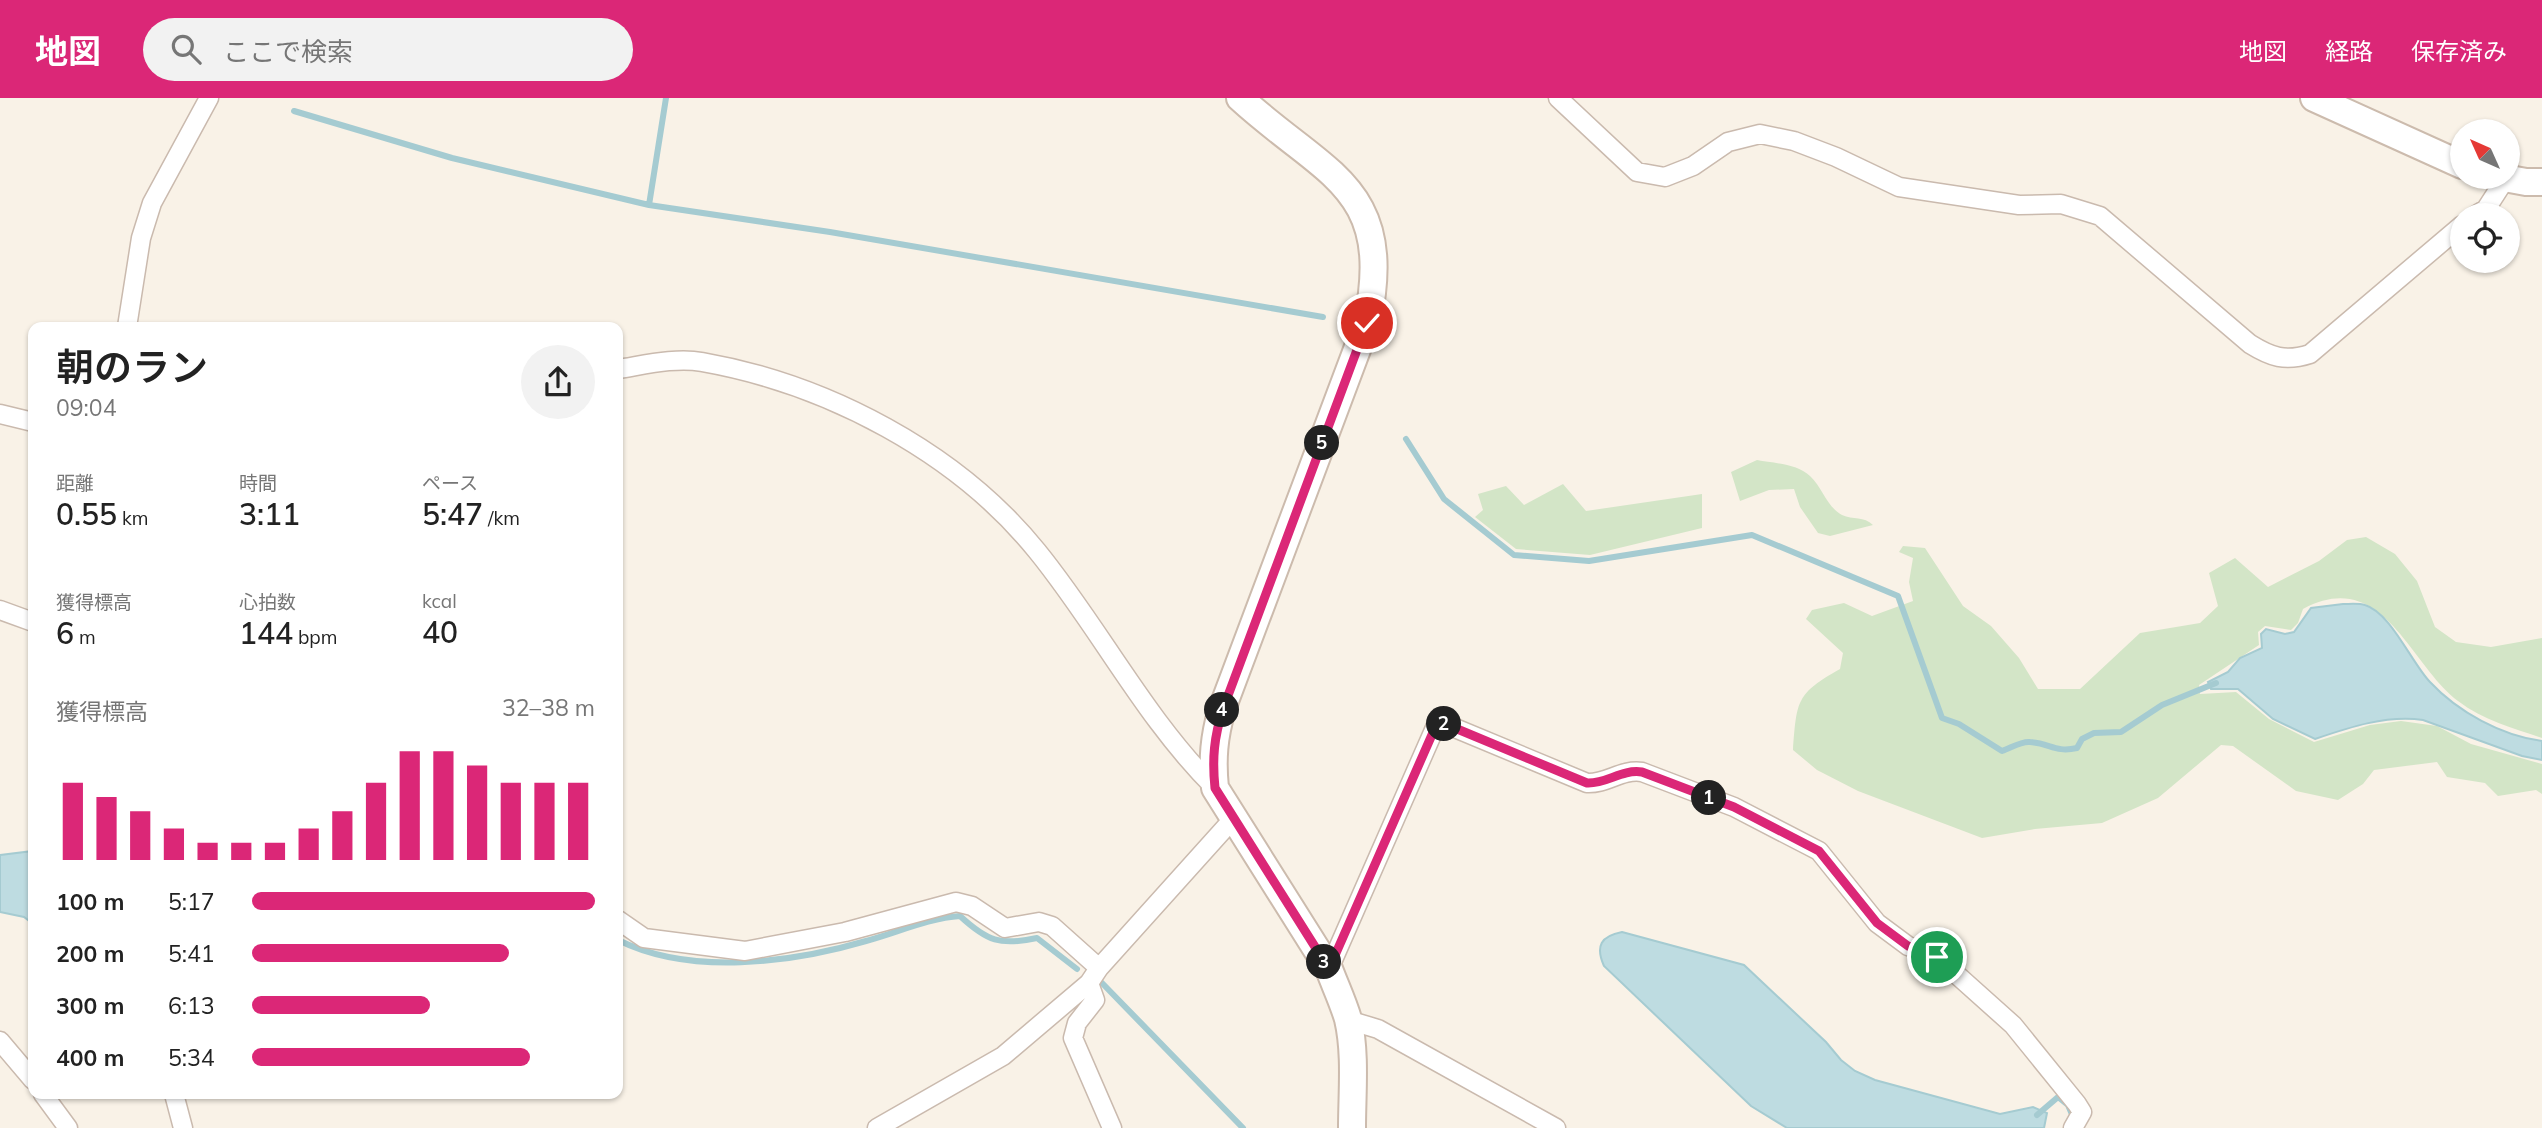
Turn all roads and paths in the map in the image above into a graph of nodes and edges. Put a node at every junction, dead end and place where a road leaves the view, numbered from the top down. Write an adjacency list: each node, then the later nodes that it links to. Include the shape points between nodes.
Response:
1 (209, 98): 9 (street, via 152,203 141,238)
2 (1240, 98): 15 (street, via 1340,180 1363,215 1375,263 1367,323 1219,722 1212,760)
3 (1558, 98): 8 (street, via 1637,172 1665,177 1693,166 1728,142 1760,134 1836,157 1899,187 2019,205 2061,204 2100,216 2250,344 2272,357 2294,359 2309,354)
4 (2315, 98): 5 (street)
5 (2450, 159)
6 (2542, 181): 7 (street)
7 (2520, 182)
8 (2450, 235)
9 (128, 322)
10 (623, 369): 15 (street, via 700,361 757,376 831,400 921,449 981,494 1036,549 1166,731)
11 (0, 414): 12 (street)
12 (28, 421)
13 (0, 610): 14 (street)
14 (28, 620)
15 (1215, 788): 16 (street)
16 (1233, 820): 18 (street); 19 (street)
17 (623, 923): 18 (street, via 644,937 745,951 845,932 956,902 972,906 1005,928 1039,922 1052,926)
18 (1099, 968): 20 (street)
19 (1329, 969): 21 (street); 32 (street, via 1438,721 1587,783 1597,784 1627,770 1642,772 1734,807 1819,851 1877,923 1908,946 1937,957 2013,1025 2082,1112)
20 (1089, 984): 28 (street, via 1003,1056); 29 (street, via 1095,1000 1077,1023 1073,1038)
21 (1348, 1020): 30 (street); 31 (street, via 1378,1030)
22 (0, 1041): 23 (street)
23 (28, 1074)
24 (47, 1099): 26 (street)
25 (175, 1099): 27 (street)
26 (68, 1128)
27 (183, 1128)
28 (877, 1128)
29 (1112, 1128)
30 (1352, 1128)
31 (1556, 1128)
32 (2073, 1128)

